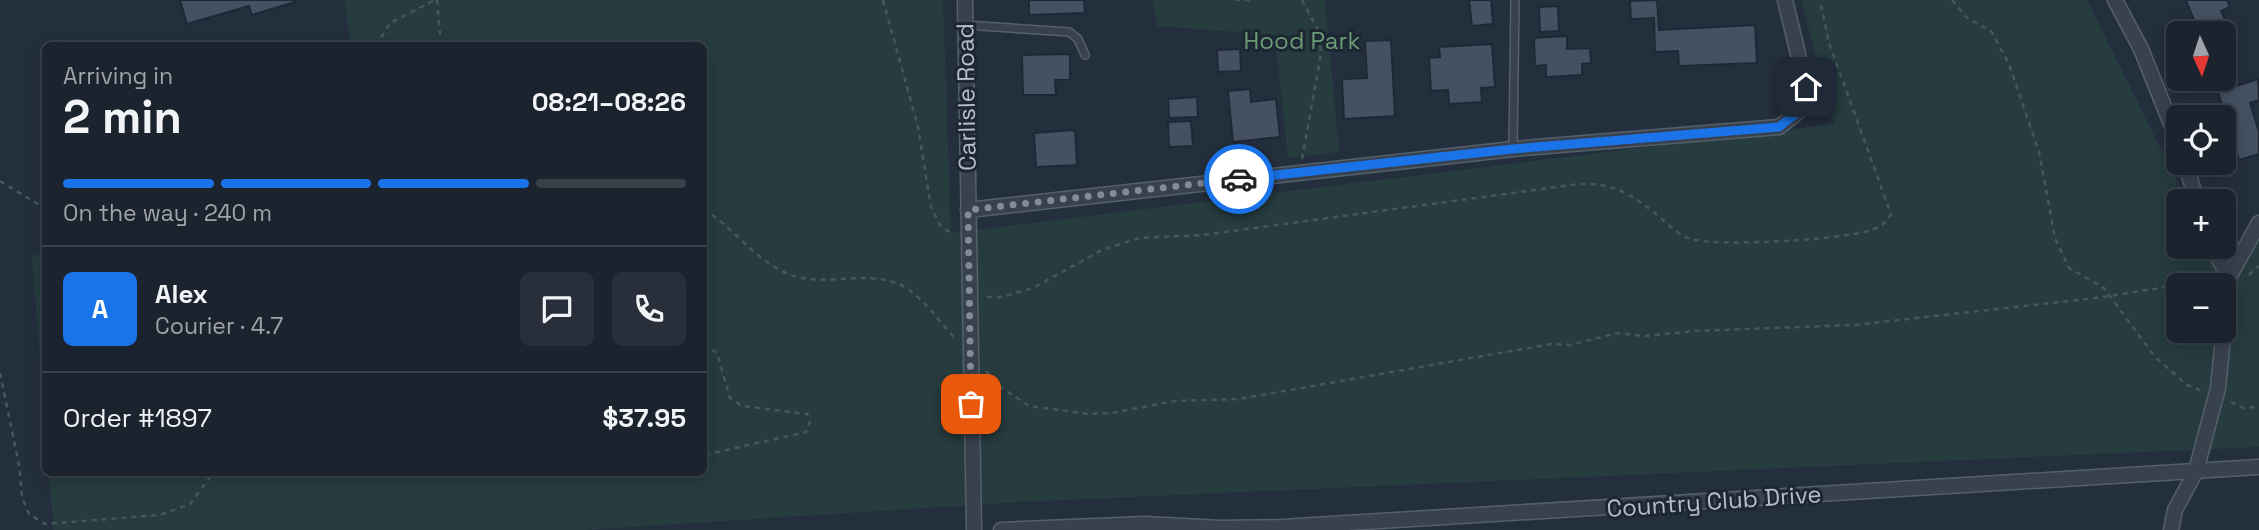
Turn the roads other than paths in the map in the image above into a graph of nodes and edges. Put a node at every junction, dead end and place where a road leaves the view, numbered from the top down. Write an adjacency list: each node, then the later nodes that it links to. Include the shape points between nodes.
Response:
1 (965, 0): 5 (street, Carlisle Road)
2 (1515, 0): 8 (lane)
3 (1785, 0): 8 (street, via 1806,87 1798,112 1779,127)
4 (2115, 0): 7 (street)
5 (965, 25): 6 (lane, via 1069,32); 9 (street, Carlisle Road)
6 (1085, 55)
7 (2166, 112)
8 (1513, 149): 9 (street)
9 (968, 210): 17 (street, Carlisle Road)
10 (2259, 223): 11 (street)
11 (2231, 273)
12 (2224, 343): 14 (street)
13 (2259, 467): 14 (street, Country Club Drive)
14 (2196, 471): 15 (street, Country Club Drive); 20 (street, via 2175,510)
15 (1499, 515): 16 (street, Country Club Drive); 19 (street)
16 (1262, 528): 18 (street, Country Club Drive, via 1145,524)
17 (974, 530)
18 (1001, 530)
19 (1499, 530)
20 (2171, 530)

